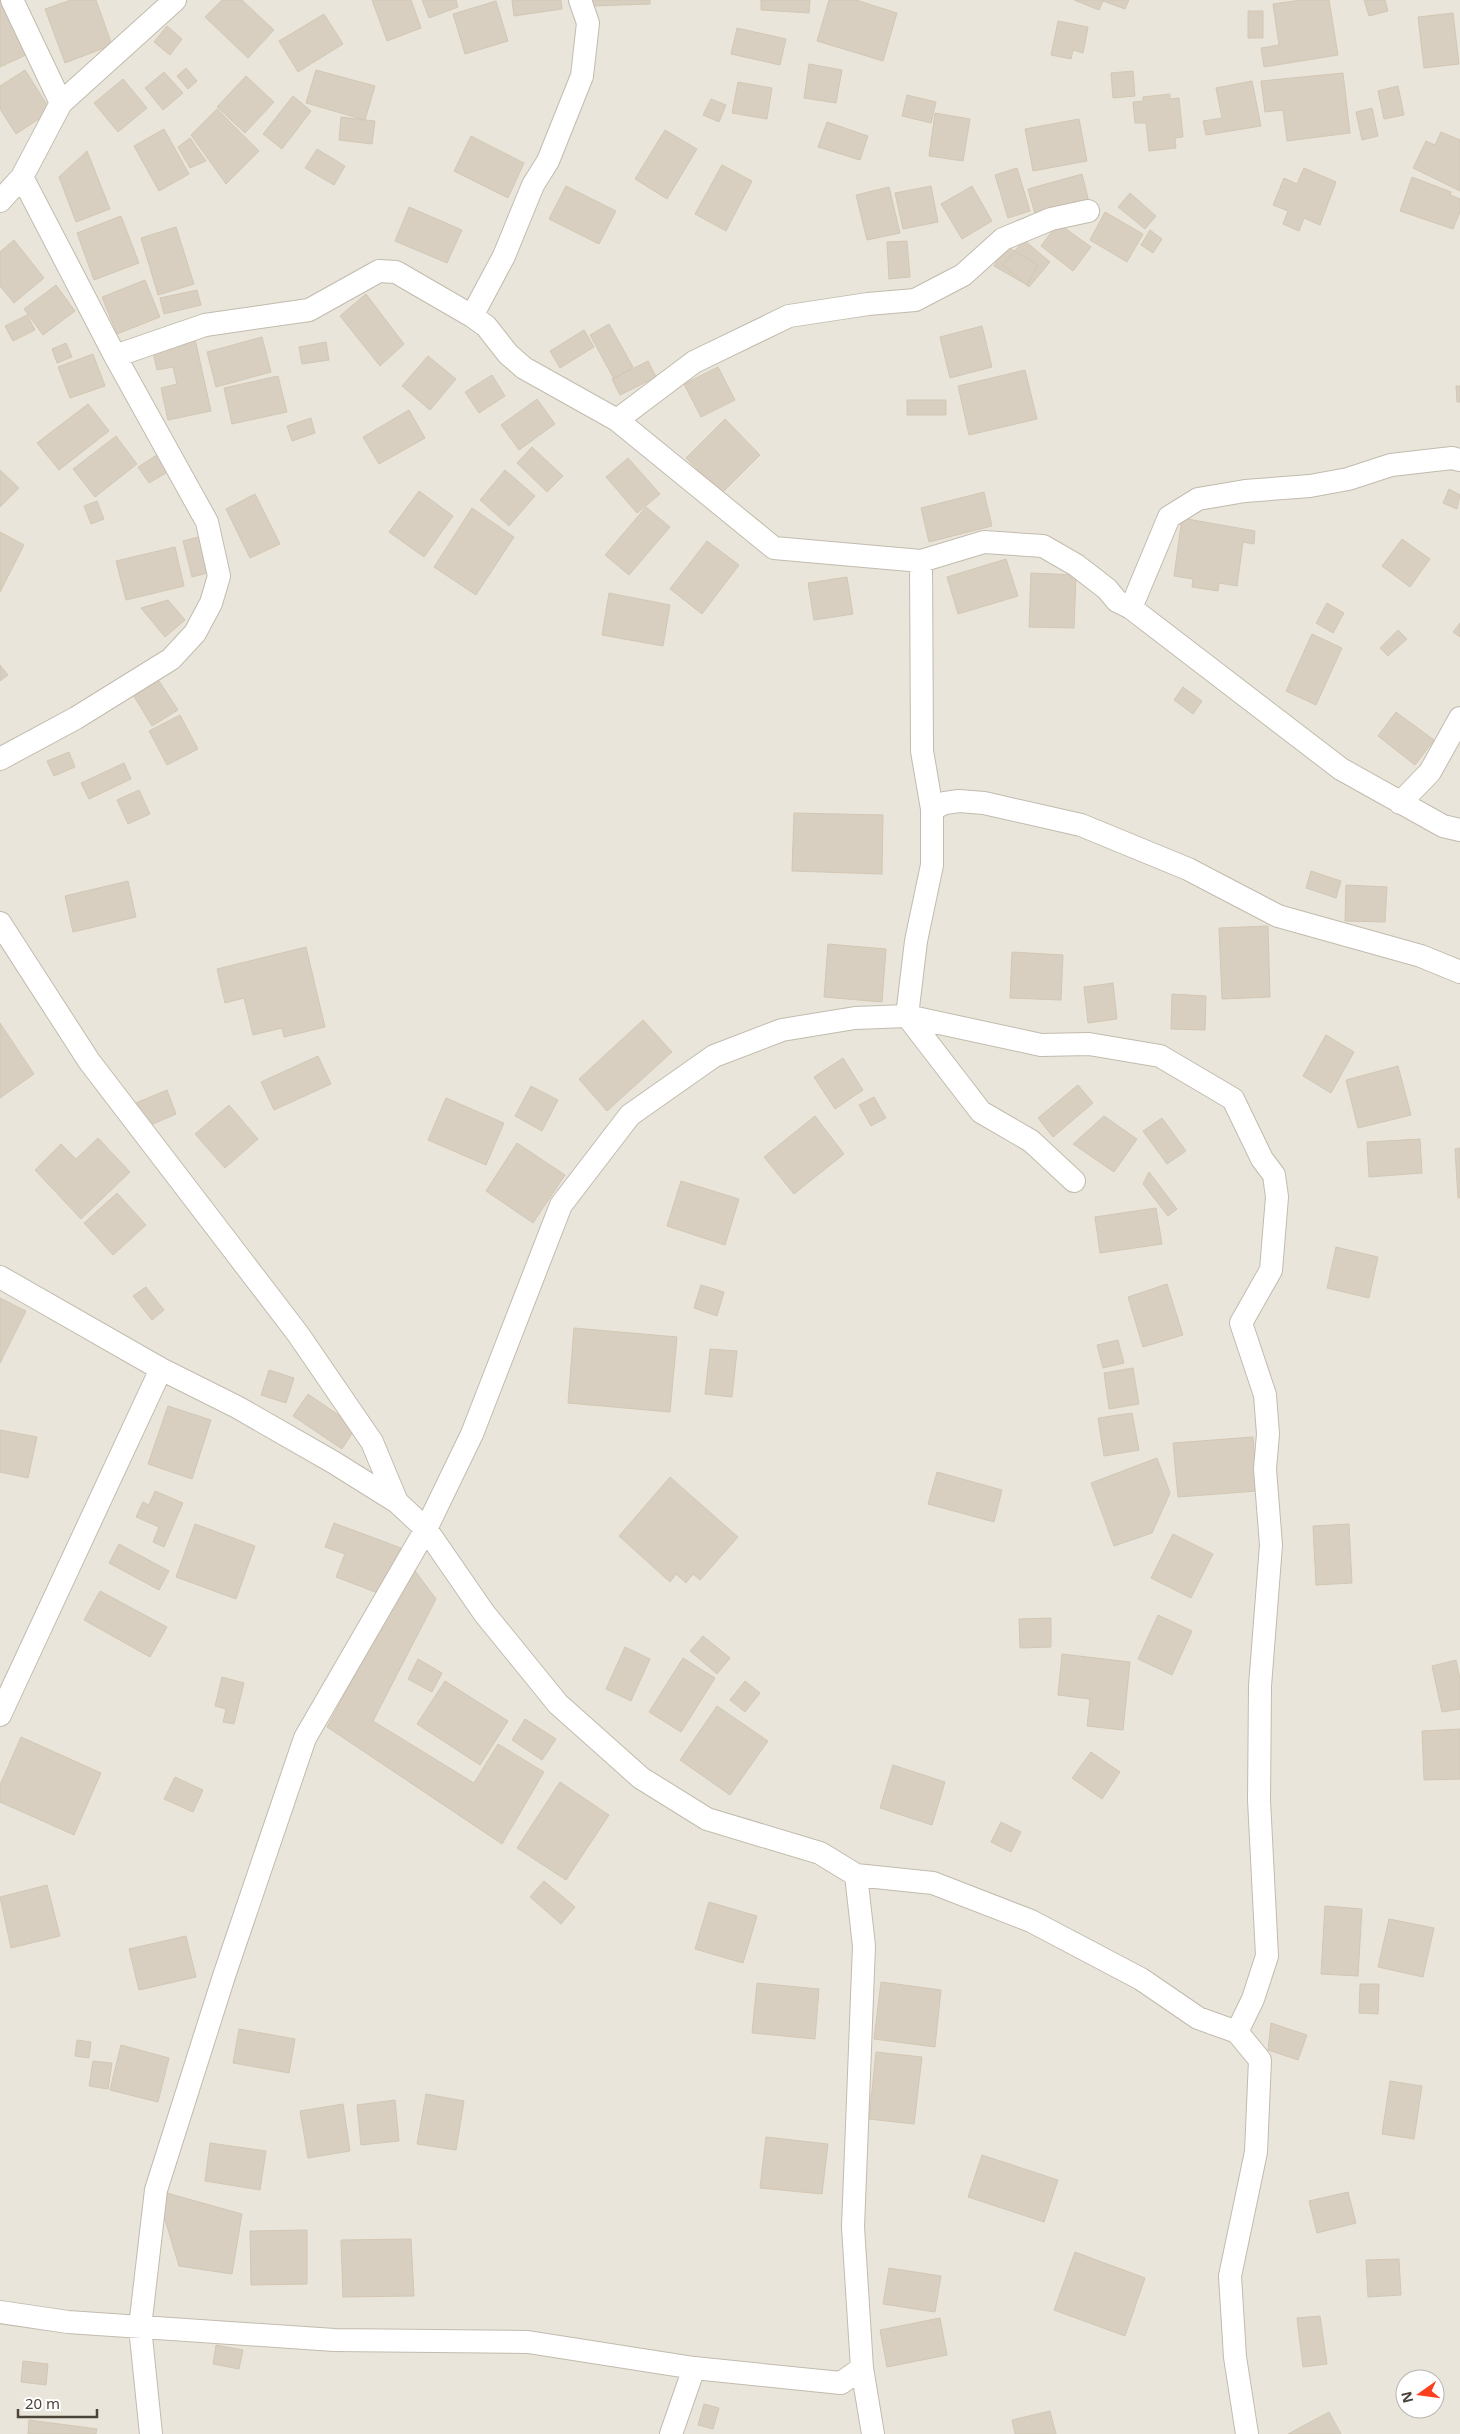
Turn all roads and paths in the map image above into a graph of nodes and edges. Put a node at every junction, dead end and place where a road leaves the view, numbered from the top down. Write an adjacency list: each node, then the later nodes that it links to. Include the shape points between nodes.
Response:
1 (12, 0): 4 (street)
2 (175, 0): 4 (street)
3 (580, 0): 8 (street, via 588,23 582,76 548,161 533,185 504,256)
4 (61, 103): 5 (street)
5 (22, 177): 6 (street); 9 (street)
6 (0, 202)
7 (1088, 211): 10 (street, via 1052,218 1003,239 963,275 915,300 789,316 694,362)
8 (472, 316): 9 (street, via 396,272 387,270 379,271 309,310 205,325); 10 (street, via 486,326 524,368)
9 (115, 356): 15 (street, via 207,522 219,576 211,603 195,633 171,659 76,718)
10 (617, 420): 12 (street, via 774,548)
11 (1460, 460): 13 (street, via 1452,458 1391,465 1348,479 1310,486 1244,491 1198,499 1169,517)
12 (921, 561): 13 (street, via 984,542 1042,546 1076,565 1117,601); 17 (street, via 922,751)
13 (1131, 608): 16 (street, via 1341,769)
14 (1460, 718): 16 (street, via 1430,772)
15 (0, 758)
16 (1400, 803): 18 (street, via 1443,826)
17 (932, 809): 20 (street, via 959,801 984,803 1081,825 1188,869 1278,916 1421,956); 21 (street, via 932,865 916,941)
18 (1460, 830)
19 (0, 923): 25 (street, via 89,1061 298,1334 372,1442)
20 (1460, 972)
21 (907, 1016): 22 (street, via 981,1112 1031,1141); 26 (street, via 855,1018 782,1030 714,1056 630,1115 561,1205 472,1434); 29 (street, via 1041,1045 1089,1044 1160,1056 1233,1099 1262,1159 1274,1176 1277,1197 1271,1270 1241,1323 1265,1395 1268,1434 1265,1469 1270,1545 1260,1686 1259,1790 1267,1956 1253,1999)
22 (1074, 1181)
23 (0, 1277): 24 (street)
24 (161, 1369): 25 (street, via 333,1462); 27 (street)
25 (397, 1502): 26 (street)
26 (426, 1529): 28 (street, via 484,1613 558,1704 640,1778 707,1819 820,1853); 31 (street, via 306,1738 224,1976 156,2190)
27 (0, 1715)
28 (856, 1875): 29 (street, via 933,1884 1031,1921 1141,1980 1198,2018); 33 (street, via 864,1946 853,2227)
29 (1237, 2032): 37 (street, via 1260,2060 1256,2152 1230,2276 1235,2357)
30 (0, 2312): 31 (street, via 68,2322)
31 (140, 2327): 32 (street, via 334,2340 528,2342); 34 (street)
32 (694, 2368): 33 (street, via 841,2383); 35 (street)
33 (862, 2368): 36 (street)
34 (151, 2434)
35 (672, 2434)
36 (873, 2434)
37 (1247, 2434)

